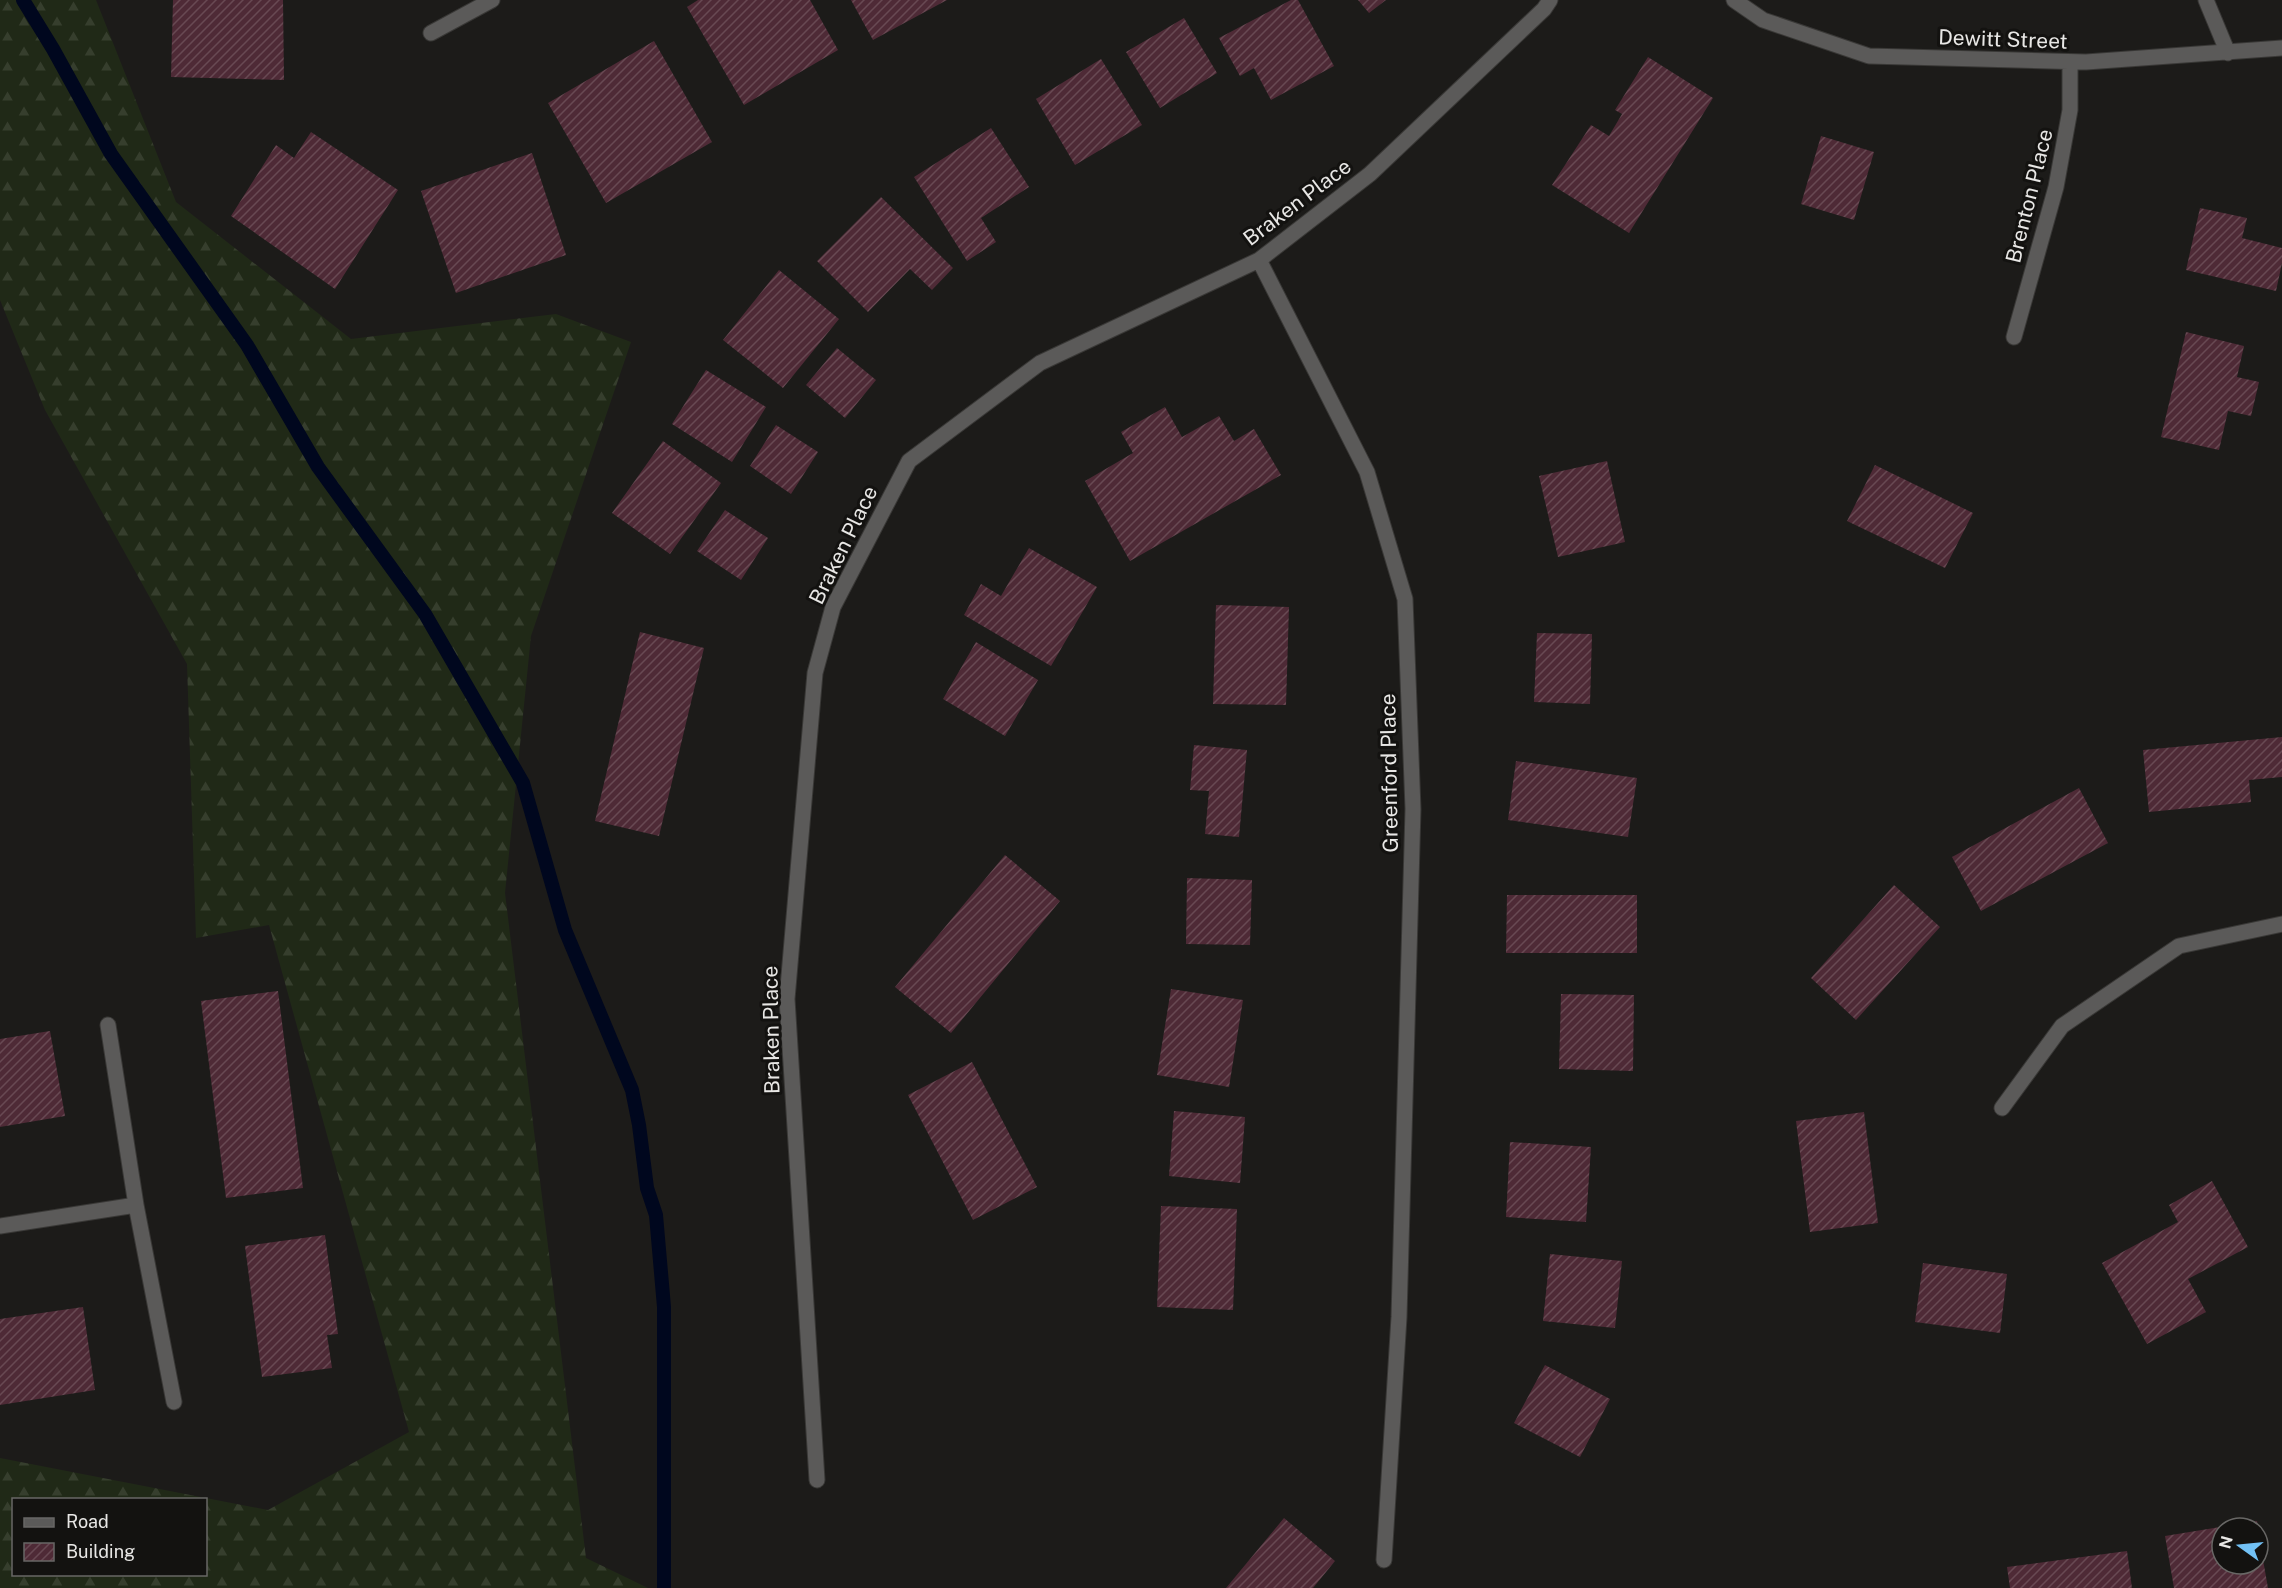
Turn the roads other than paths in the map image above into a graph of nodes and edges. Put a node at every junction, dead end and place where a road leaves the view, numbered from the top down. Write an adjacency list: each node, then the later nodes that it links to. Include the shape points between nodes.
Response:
1 (492, 0): 5 (street)
2 (1550, 0): 9 (street, Braken Place, via 1370,174)
3 (1734, 0): 8 (street, Dewitt Street, via 1763,20 1869,56)
4 (2206, 0): 7 (street)
5 (431, 33)
6 (2282, 48): 7 (street, Dewitt Street)
7 (2228, 53): 8 (street, Dewitt Street)
8 (2070, 62): 10 (street, Brenton Place, via 2070,110 2056,187)
9 (1259, 260): 17 (street, Braken Place, via 1040,363 909,461 833,607 815,673 787,999); 18 (street, Greenford Place, via 1367,472 1405,599 1413,809 1400,1317)
10 (2014, 337)
11 (2282, 924): 13 (street, via 2179,946 2062,1026)
12 (108, 1025): 14 (street)
13 (2002, 1108)
14 (136, 1205): 15 (street); 16 (street)
15 (0, 1226)
16 (174, 1402)
17 (817, 1480)
18 (1384, 1560)

